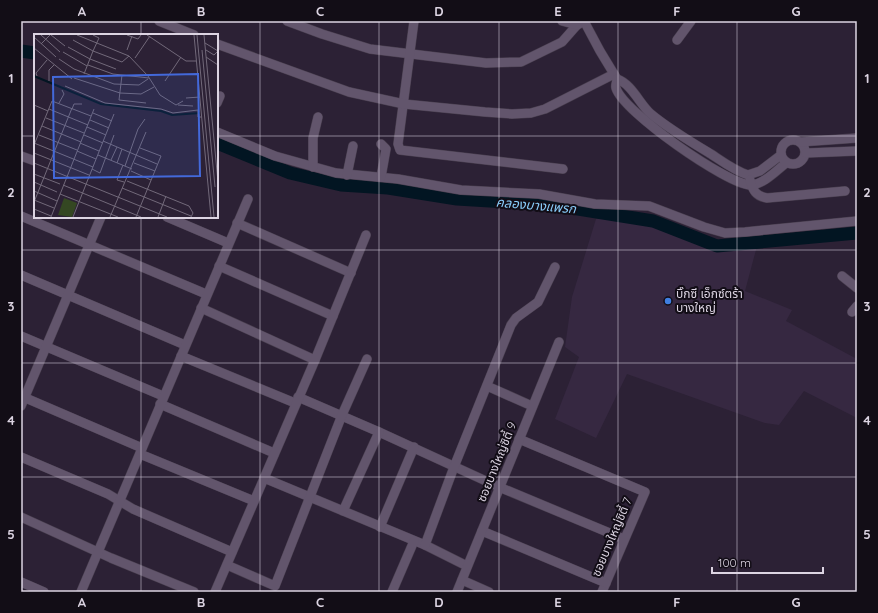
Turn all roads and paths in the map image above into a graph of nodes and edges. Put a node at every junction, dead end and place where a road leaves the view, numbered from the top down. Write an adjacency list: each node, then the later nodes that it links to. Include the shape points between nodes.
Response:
1 (159, 21): 7 (street)
2 (287, 21): 10 (street, via 363,47)
3 (414, 21): 10 (street)
4 (562, 21): 6 (street)
5 (691, 21): 8 (street)
6 (582, 22): 10 (street, via 562,42 521,62 486,63); 11 (street)
7 (192, 34)
8 (677, 40)
9 (218, 44): 12 (street, via 349,92)
10 (410, 54): 12 (street)
11 (616, 76): 12 (street, via 531,113); 27 (street, via 652,115 697,146); 29 (street, via 616,88 620,95 644,122 735,181)
12 (404, 104): 25 (street, via 398,144 400,150)
13 (318, 117): 24 (street, via 313,138)
14 (218, 132): 24 (street, via 255,149)
15 (857, 138): 16 (street)
16 (800, 142): 20 (street); 22 (street, via 788,141 783,146)
17 (381, 144): 28 (street, via 386,149)
18 (353, 146): 26 (street)
19 (857, 150): 20 (street)
20 (806, 153): 22 (street, via 799,164 792,165)
21 (21, 156): 23 (street)
22 (784, 159): 27 (street); 29 (street, via 758,183)
23 (34, 161)
24 (313, 167): 26 (street)
25 (563, 169)
26 (347, 174): 28 (street)
27 (748, 175): 29 (street)
28 (381, 177): 35 (street, via 461,190 539,194 594,204 649,206 725,232)
29 (751, 185): 30 (street, via 755,193 767,198)
30 (845, 191)
31 (248, 199): 36 (street)
32 (21, 216): 39 (street)
33 (101, 218): 39 (street)
34 (168, 218): 38 (street)
35 (857, 221)
36 (237, 223): 38 (street); 42 (street)
37 (366, 235): 42 (street)
38 (228, 243): 40 (street)
39 (90, 245): 46 (street); 47 (street)
40 (219, 266): 46 (street); 49 (street)
41 (555, 267): 57 (street, via 538,302 516,318 511,326)
42 (351, 273): 49 (street)
43 (21, 276): 47 (street)
44 (842, 276): 45 (street)
45 (857, 288)
46 (206, 294): 48 (street)
47 (69, 296): 52 (street); 53 (street)
48 (201, 308): 52 (street); 56 (street)
49 (333, 316): 56 (street)
50 (21, 336): 53 (street)
51 (559, 342): 62 (street, ซอยบางใหญ่ซิตี้ 9)
52 (185, 345): 54 (street)
53 (47, 347): 58 (street); 59 (street)
54 (181, 356): 59 (street); 60 (street)
55 (367, 359): 63 (street)
56 (315, 360): 60 (street)
57 (487, 386): 62 (street); 70 (street)
58 (23, 397): 61 (street); 67 (street)
59 (162, 400): 67 (street); 68 (street)
60 (297, 400): 63 (street); 68 (street)
61 (21, 406)
62 (532, 406): 65 (street, ซอยบางใหญ่ซิตี้ 9)
63 (342, 415): 64 (street); 73 (street)
64 (379, 432): 66 (street); 76 (street)
65 (519, 439): 72 (street, ซอยบางใหญ่ซิตี้ 9); 80 (street, ซอยบางใหญ่ซิตี้ 7, via 644,492)
66 (414, 447): 70 (street); 78 (street)
67 (141, 451): 74 (street); 75 (street)
68 (274, 453): 71 (street)
69 (21, 457): 74 (street)
70 (454, 467): 72 (street); 82 (street)
71 (264, 478): 73 (street); 75 (street)
72 (500, 487): 79 (street, ซอยบางใหญ่ซิตี้ 9); 80 (street)
73 (311, 498): 76 (street); 85 (street, via 275,586)
74 (120, 500): 83 (street); 84 (street, via 133,509)
75 (254, 501): 84 (street)
76 (343, 511): 78 (street)
77 (21, 517): 83 (street)
78 (380, 527): 81 (street)
79 (482, 531): 86 (street, ซอยบางใหญ่ซิตี้ 9); 89 (street)
80 (624, 539): 89 (street, ซอยบางใหญ่ซิตี้ 7)
81 (414, 541): 82 (street); 94 (street)
82 (425, 545): 86 (street)
83 (98, 551): 91 (street); 92 (street)
84 (232, 552): 85 (street)
85 (227, 565): 93 (street)
86 (467, 566): 87 (street, ซอยบางใหญ่ซิตี้ 9)
87 (462, 580): 95 (street, ซอยบางใหญ่ซิตี้ 9); 96 (street)
88 (21, 582): 90 (street)
89 (606, 582): 97 (street, ซอยบางใหญ่ซิตี้ 7)
90 (44, 592)
91 (81, 592)
92 (194, 592)
93 (215, 592)
94 (392, 592)
95 (457, 592)
96 (490, 592)
97 (602, 592)

